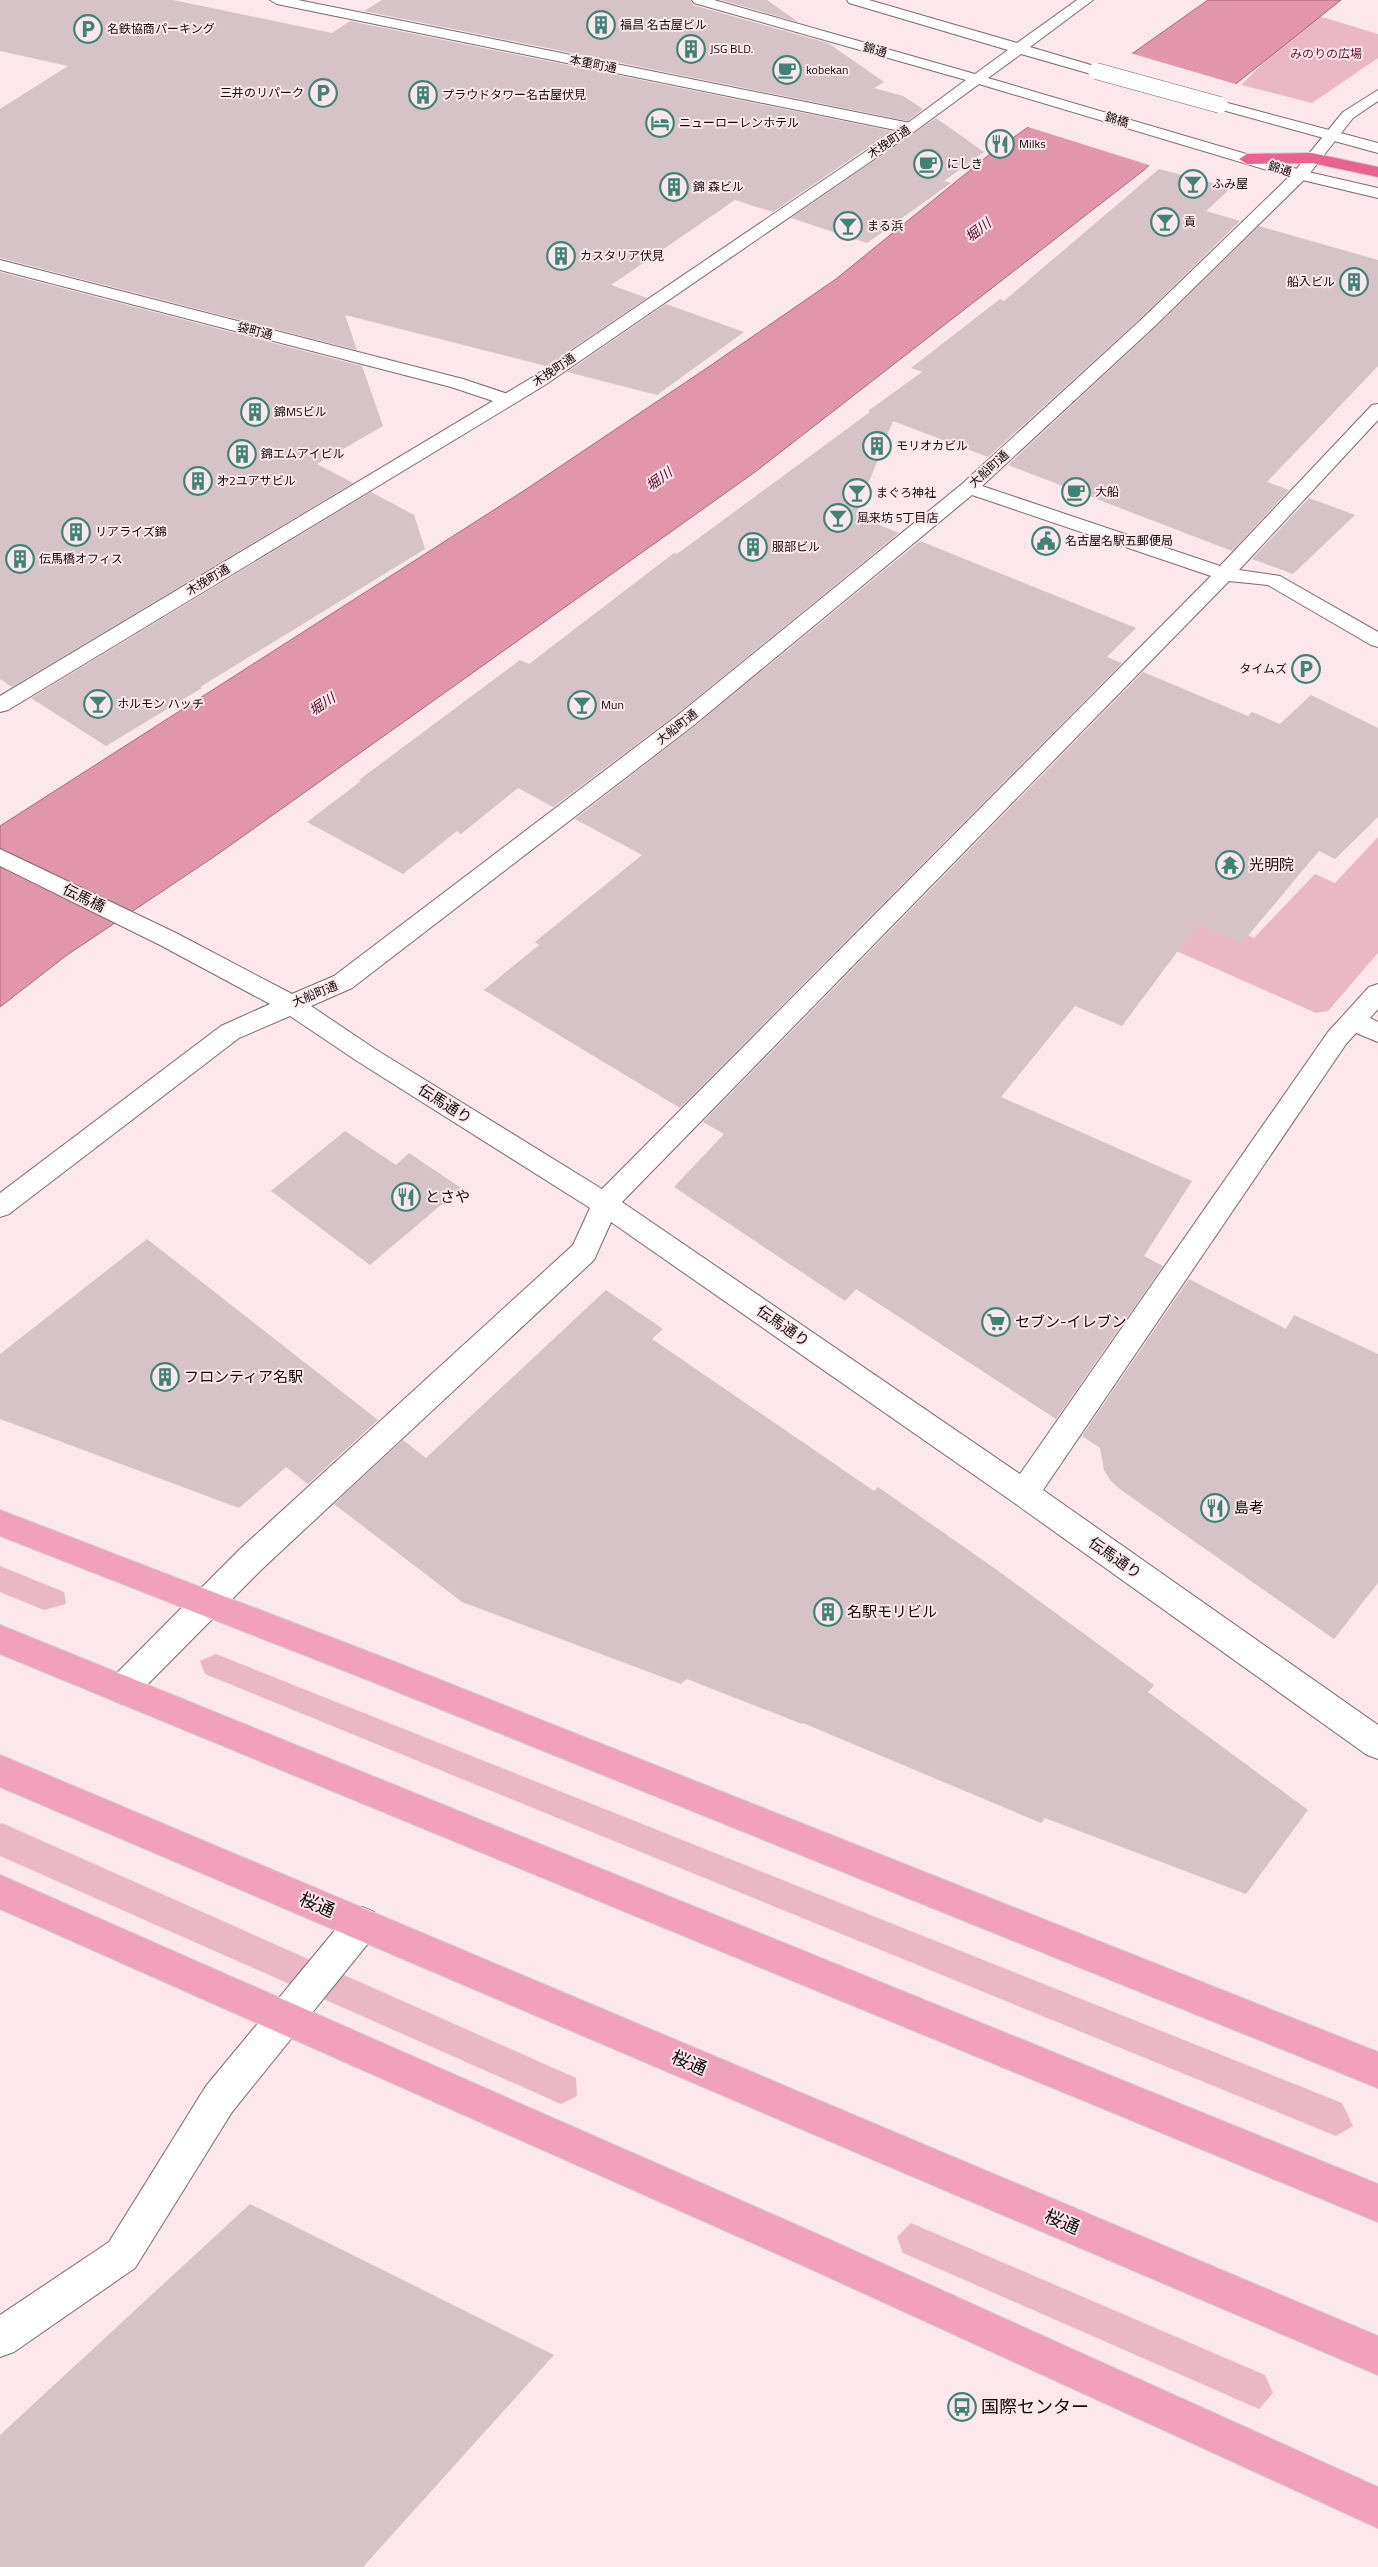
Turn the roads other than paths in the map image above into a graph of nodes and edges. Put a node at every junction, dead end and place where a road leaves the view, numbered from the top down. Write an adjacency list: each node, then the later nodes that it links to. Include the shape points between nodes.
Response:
1 (277, 0): 9 (street, 本重町通)
2 (698, 0): 6 (street, 錦通)
3 (854, 0): 5 (street)
4 (1086, 0): 5 (street, 木挽町通)
5 (1018, 49): 6 (street, 木挽町通); 10 (street, bridge)
6 (977, 79): 8 (street, 錦通); 9 (street, 木挽町通)
7 (1378, 94): 10 (street, 大船町通, via 1348,115)
8 (1051, 101): 11 (street, 錦橋)
9 (910, 128): 18 (street, 木挽町通)
10 (1330, 136): 12 (street); 14 (street, 大船町通)
11 (1182, 140): 13 (street, 錦通)
12 (1378, 148)
13 (1248, 159): 14 (highway); 14 (street, 錦通)
14 (1306, 167): 15 (highway); 16 (street, 錦通); 20 (street, 大船町通, via 1150,321)
15 (1376, 172)
16 (1378, 193)
17 (0, 265): 18 (street, 袋町通, via 457,383)
18 (508, 400): 23 (street, 木挽町通)
19 (1378, 408): 21 (street)
20 (969, 488): 21 (street); 27 (street, 大船町通, via 686,720 343,982)
21 (1224, 574): 22 (street, via 1272,580); 30 (street)
22 (1378, 640)
23 (0, 705)
24 (0, 857): 25 (street, 伝馬橋)
25 (168, 940): 27 (street, 伝馬通り)
26 (1378, 993): 28 (street)
27 (290, 1004): 30 (street, 伝馬通り); 31 (street, 大船町通, via 230,1032)
28 (1353, 1020): 29 (street); 32 (street, via 1337,1038)
29 (1378, 1033)
30 (605, 1204): 32 (street, 伝馬通り); 34 (street, via 584,1252 250,1560)
31 (0, 1207)
32 (1024, 1493): 37 (street, 伝馬通り)
33 (0, 1523): 34 (main road)
34 (207, 1604): 36 (street); 42 (main road)
35 (0, 1639): 36 (main road)
36 (122, 1689): 43 (main road)
37 (1378, 1744)
38 (0, 1771): 40 (main road, 桜通)
39 (0, 1892): 41 (main road)
40 (362, 1924): 41 (street); 45 (main road, 桜通)
41 (285, 2018): 44 (street, via 218,2099 122,2255); 46 (main road, via 804,2247)
42 (1378, 2070)
43 (1378, 2203)
44 (0, 2338)
45 (1378, 2356)
46 (1378, 2508)

